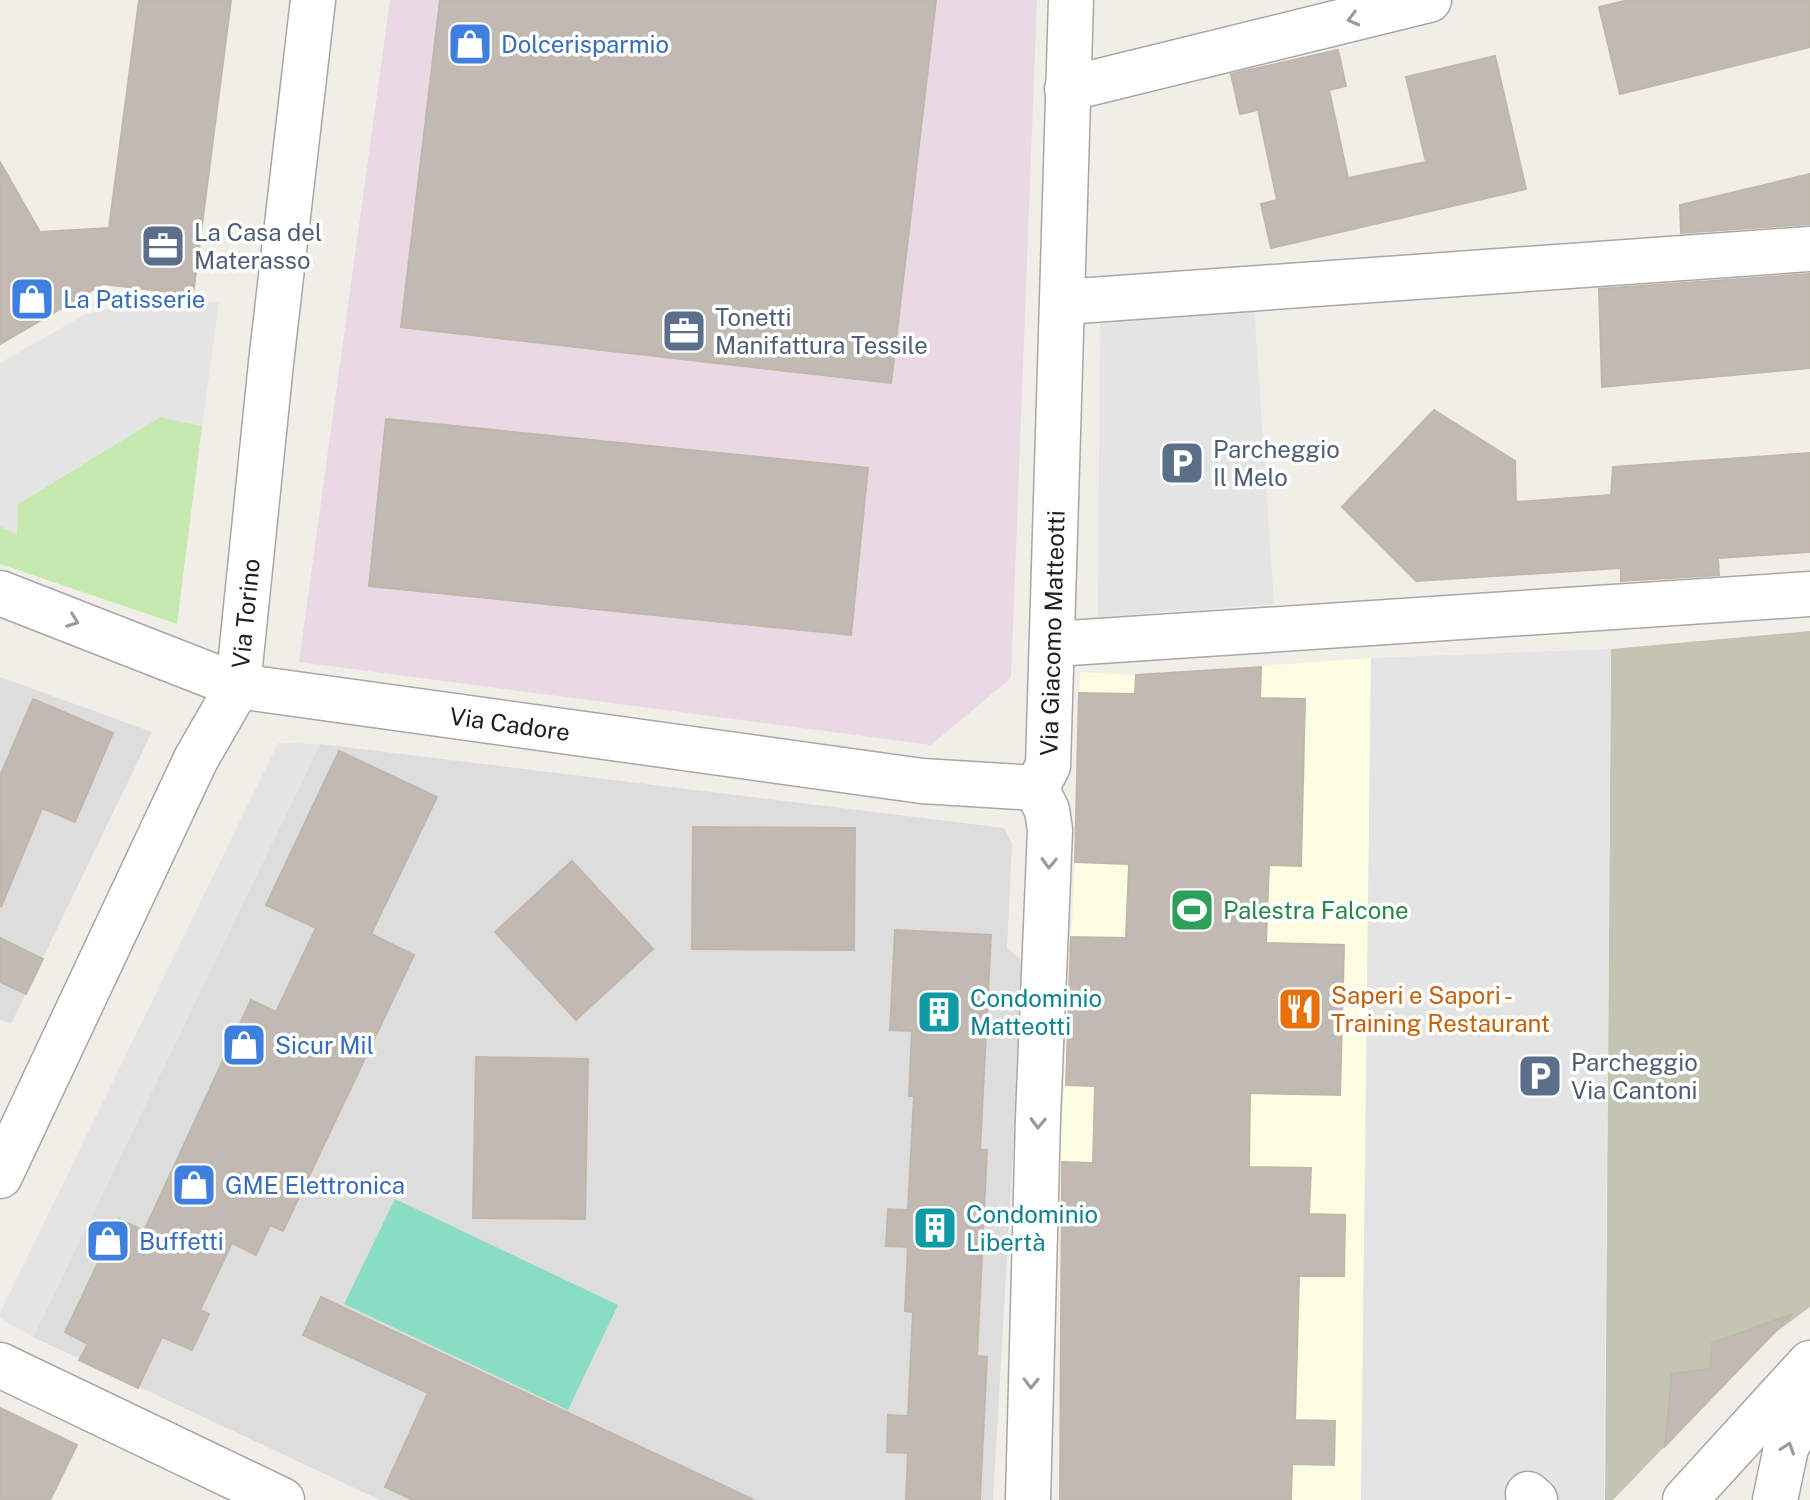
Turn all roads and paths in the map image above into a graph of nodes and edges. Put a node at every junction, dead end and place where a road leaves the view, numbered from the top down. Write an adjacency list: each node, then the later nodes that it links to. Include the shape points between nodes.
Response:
1 (313, 0): 10 (street, Via Torino)
2 (1071, 0): 4 (street, Via Giacomo Matteotti)
3 (1429, 0): 4 (street, one-way to 4)
4 (1067, 89): 6 (street, Via Giacomo Matteotti)
5 (1810, 249): 6 (street)
6 (1063, 302): 9 (street, Via Giacomo Matteotti)
7 (0, 593): 10 (street, Via Cadore, one-way to 10)
8 (1810, 594): 9 (street)
9 (1054, 644): 11 (street, Via Giacomo Matteotti, via 1048,766)
10 (238, 686): 11 (street, Via Cadore, via 922,781); 12 (street, Via Torino, via 196,759)
11 (1036, 788): 17 (street, Via Giacomo Matteotti, one-way to 17, via 1050,830)
12 (0, 1176)
13 (1810, 1363): 20 (street)
14 (0, 1365): 16 (street)
15 (1810, 1400): 21 (street, one-way to 15, via 1786,1448)
16 (282, 1500)
17 (1028, 1500)
18 (1529, 1500): 19 (street, via 1528,1494)
19 (1535, 1500)
20 (1685, 1500)
21 (1775, 1500)

